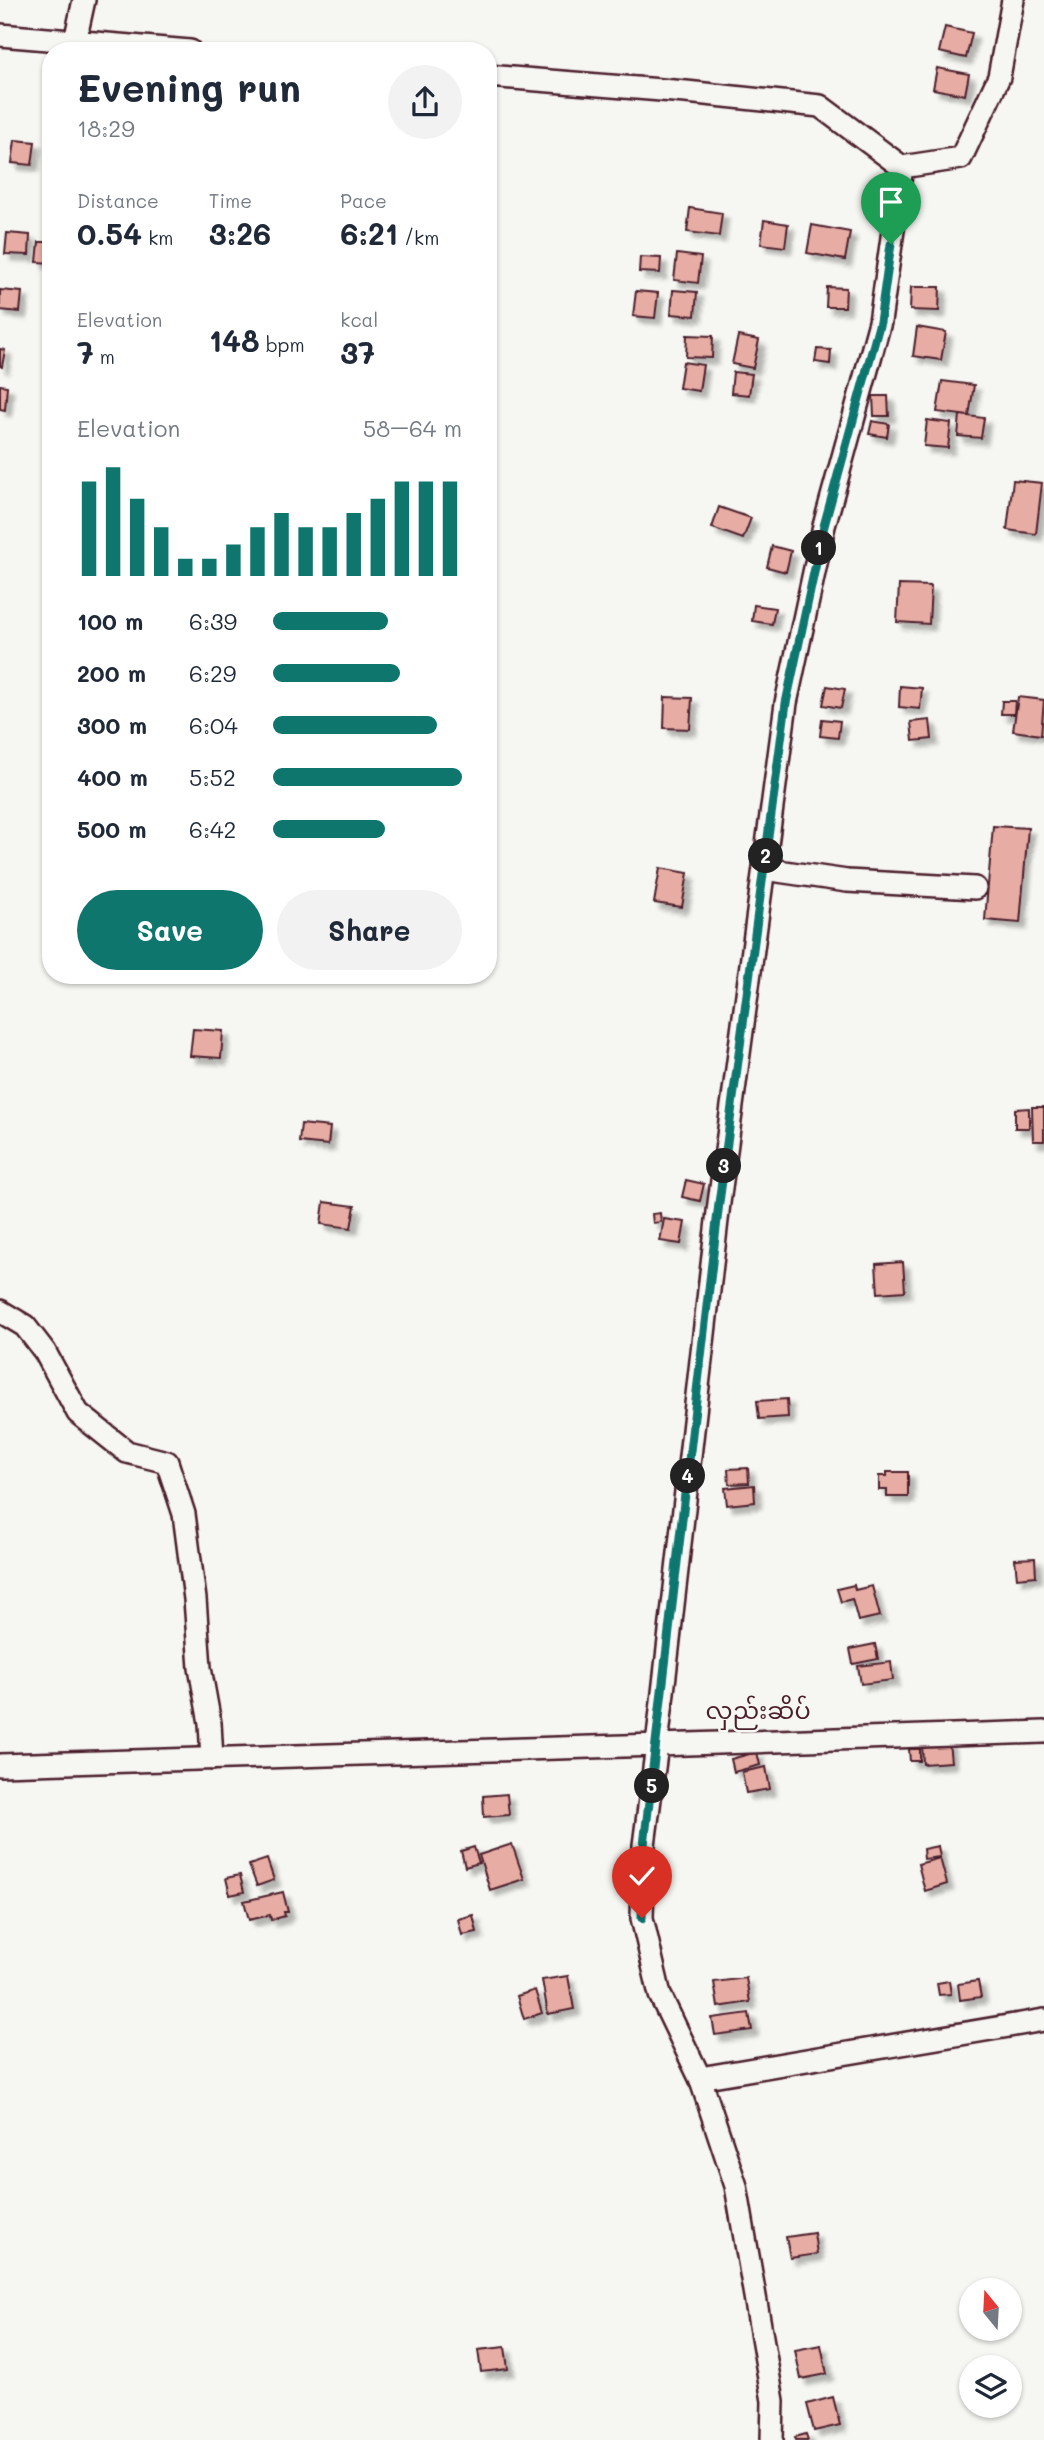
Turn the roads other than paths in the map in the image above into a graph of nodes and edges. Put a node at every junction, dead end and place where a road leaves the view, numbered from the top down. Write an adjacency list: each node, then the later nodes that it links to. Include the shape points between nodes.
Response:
1 (84, 0): 4 (street)
2 (1013, 0): 7 (street, via 999,77 961,158)
3 (0, 34): 4 (street)
4 (75, 41): 5 (street)
5 (86, 42)
6 (497, 77): 7 (street, via 820,106)
7 (902, 167): 8 (street, via 880,322 824,526 786,703)
8 (764, 870): 9 (street, via 847,881); 12 (street, via 719,1203)
9 (975, 888)
10 (0, 1311): 13 (street, via 24,1326 45,1352 78,1413 127,1452 167,1462 184,1514)
11 (1044, 1732): 12 (street)
12 (657, 1745): 13 (street); 16 (street, via 644,1845 642,1918 660,1995)
13 (212, 1759): 14 (street)
14 (0, 1765)
15 (1044, 2020): 16 (street)
16 (700, 2078): 17 (street, via 736,2186 773,2401)
17 (772, 2440)

